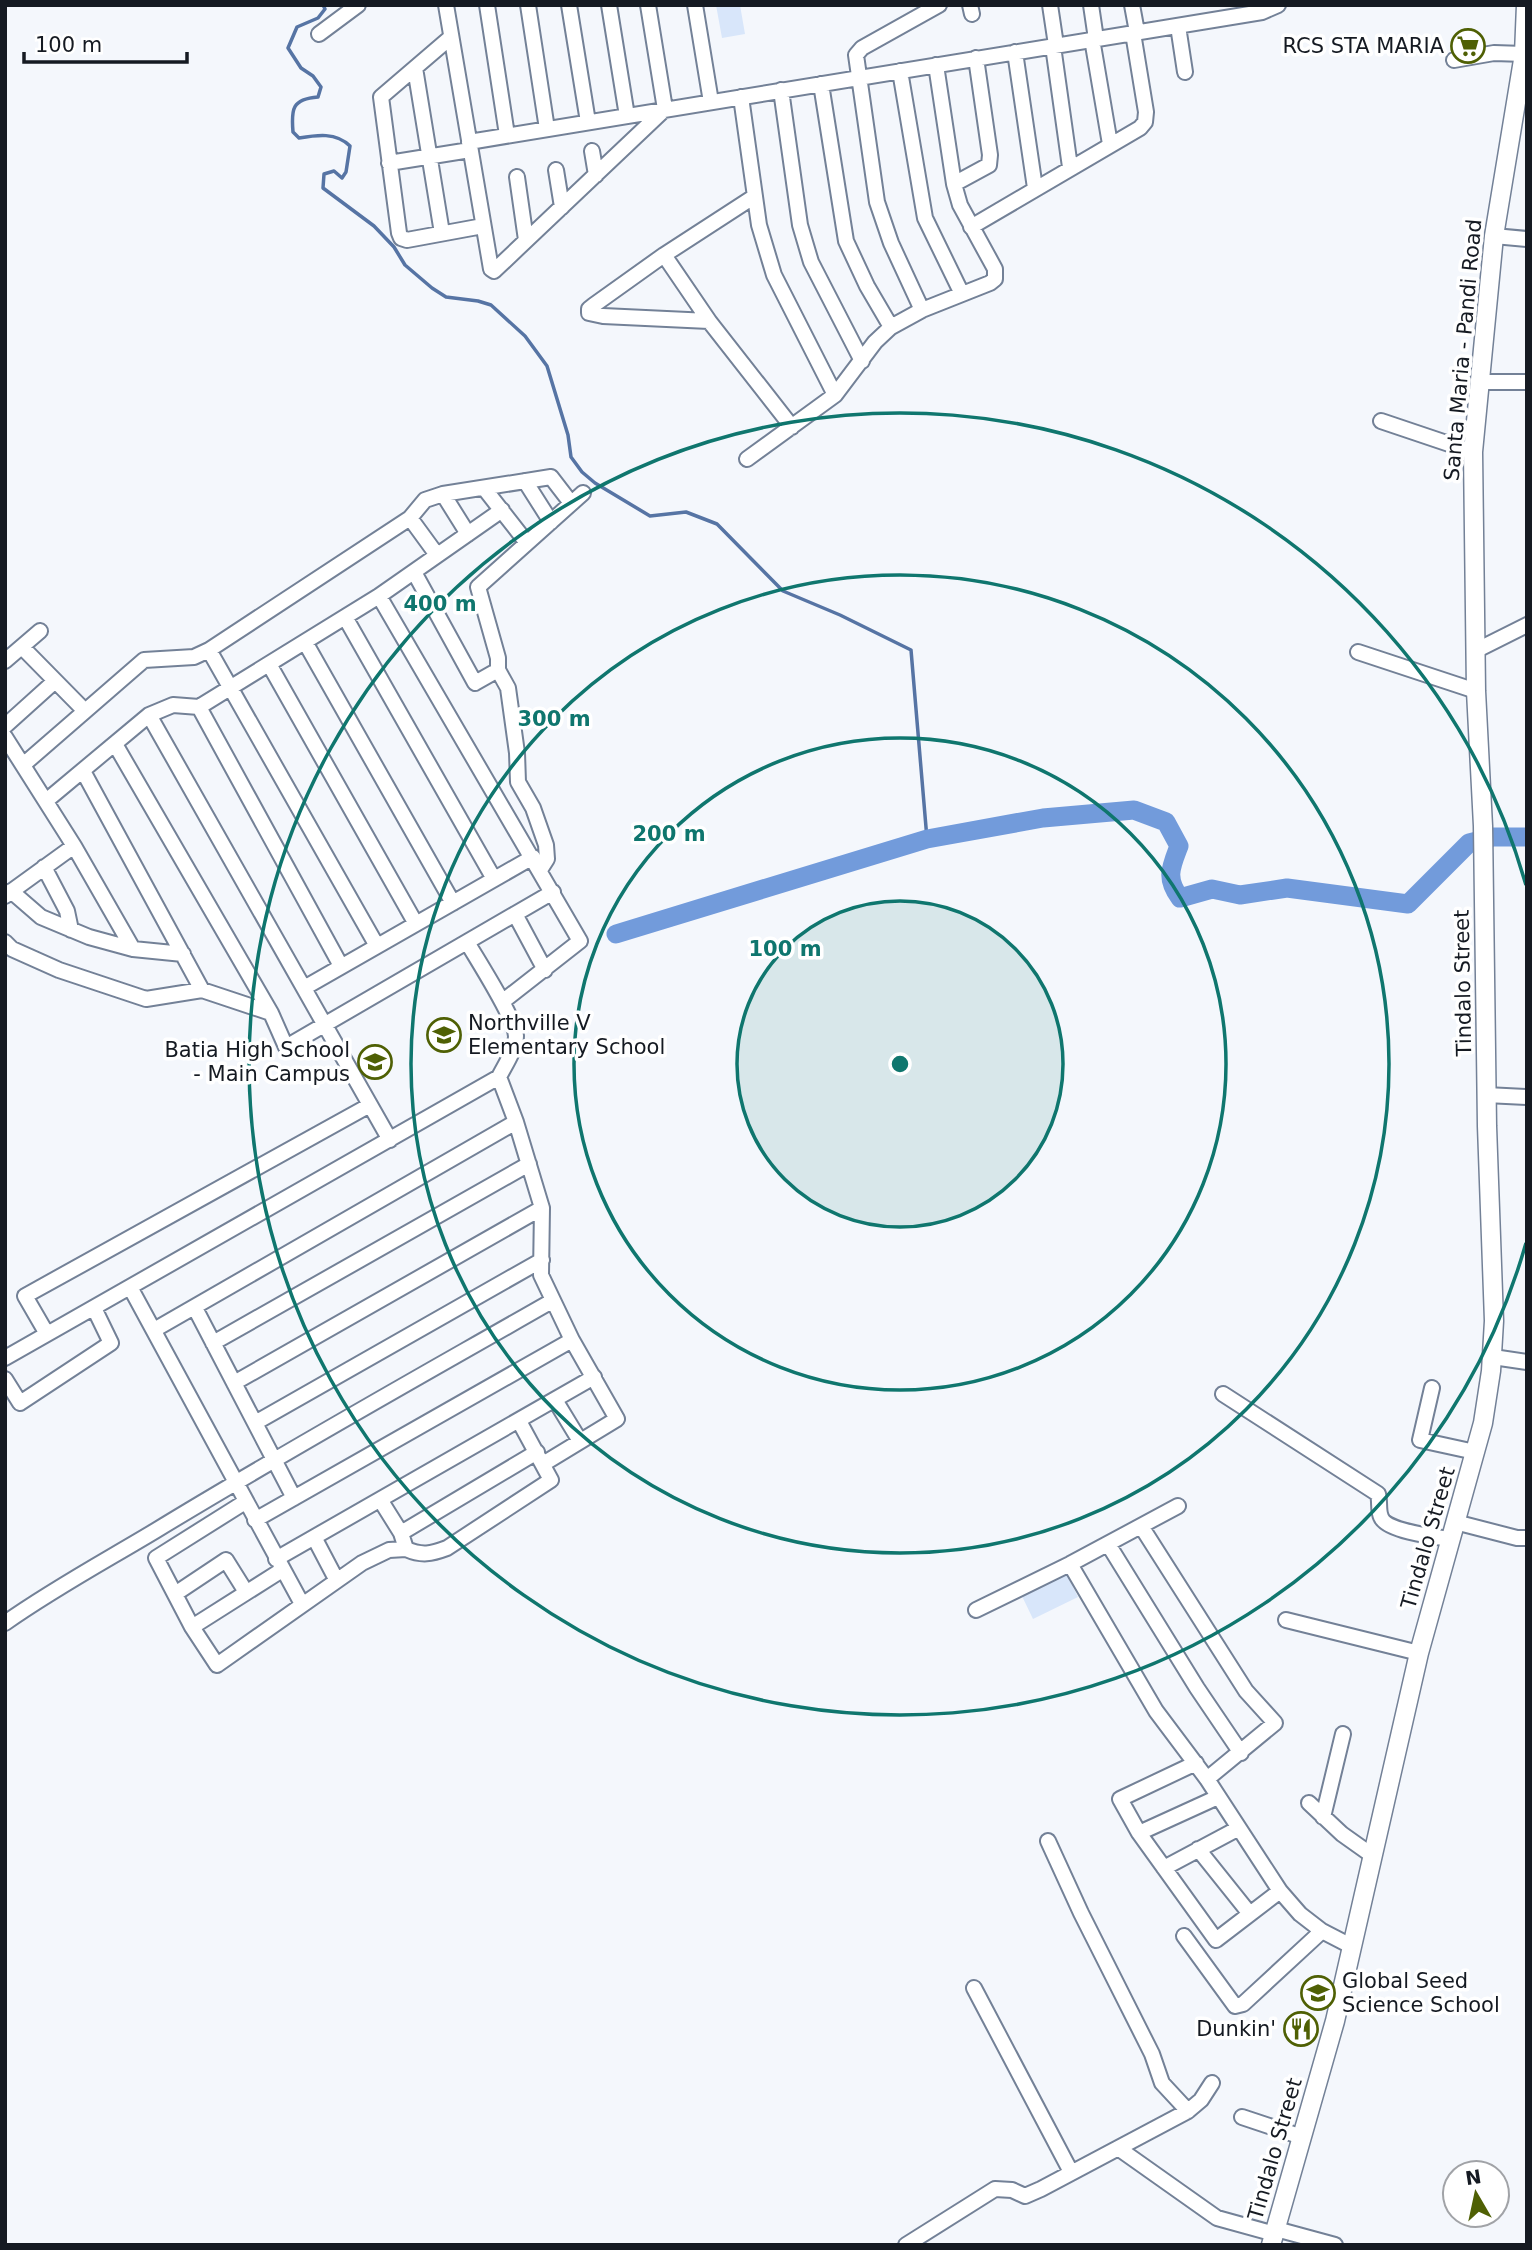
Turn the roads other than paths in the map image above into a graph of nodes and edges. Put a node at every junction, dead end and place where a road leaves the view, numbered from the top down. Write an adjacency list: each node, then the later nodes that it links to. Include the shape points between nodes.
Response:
1 (358, 5): 18 (street)
2 (446, 5): 19 (street)
3 (487, 5): 40 (street)
4 (528, 5): 39 (street)
5 (569, 5): 38 (street)
6 (609, 5): 37 (street)
7 (648, 5): 36 (street)
8 (695, 5): 34 (street)
9 (1049, 5): 21 (street)
10 (1091, 5): 20 (street)
11 (1132, 5): 17 (street)
12 (1278, 5): 14 (street, via 1262,12)
13 (1526, 5): 23 (main road, Santa Maria - Pandi Road)
14 (1227, 11): 16 (street)
15 (934, 12): 30 (street, via 857,52)
16 (1178, 26): 17 (street); 29 (street)
17 (1135, 33): 20 (street); 41 (street, via 1145,122)
18 (319, 34)
19 (451, 37): 27 (street); 42 (street)
20 (1094, 39): 21 (street); 41 (street)
21 (1054, 46): 22 (street); 46 (street)
22 (1015, 52): 24 (street); 51 (street)
23 (1524, 54): 25 (street, via 1494,53); 35 (main road, Santa Maria - Pandi Road)
24 (976, 58): 26 (street); 50 (street, via 989,165)
25 (1454, 60)
26 (936, 65): 28 (street); 50 (street)
27 (415, 68): 44 (street); 45 (street, via 381,97)
28 (900, 71): 30 (street); 61 (street, via 925,218)
29 (1185, 72)
30 (858, 78): 31 (street); 62 (street, via 877,202)
31 (821, 84): 32 (street); 64 (street, via 846,241)
32 (781, 90): 33 (street); 65 (street, via 800,225 811,262)
33 (741, 97): 34 (street); 52 (street)
34 (711, 102): 36 (street)
35 (1520, 108): 57 (main road, Santa Maria - Pandi Road)
36 (665, 109): 37 (street); 48 (street)
37 (627, 116): 38 (street)
38 (588, 122): 39 (street)
39 (547, 129): 40 (street)
40 (507, 135): 42 (street)
41 (1110, 144): 46 (street)
42 (470, 146): 44 (street); 54 (street)
43 (592, 151): 48 (street)
44 (429, 156): 45 (street); 56 (street)
45 (389, 163): 56 (street, via 401,238)
46 (1070, 167): 51 (street)
47 (556, 170): 53 (street)
48 (596, 175): 53 (street)
49 (517, 177): 59 (street)
50 (954, 184): 55 (street)
51 (1035, 188): 55 (street)
52 (755, 195): 60 (street); 68 (street, via 774,275)
53 (562, 207): 59 (street)
54 (483, 226): 56 (street); 59 (street, via 492,271)
55 (971, 227): 61 (street, via 996,274 990,283)
56 (442, 233)
57 (1494, 236): 58 (street); 66 (main road, Santa Maria - Pandi Road)
58 (1527, 239)
59 (526, 240)
60 (664, 255): 63 (street); 63 (street, via 589,313)
61 (962, 294): 62 (street)
62 (922, 310): 64 (street)
63 (709, 321): 70 (street)
64 (891, 327): 65 (street)
65 (862, 361): 68 (street)
66 (1478, 382): 67 (street); 71 (main road, Santa Maria - Pandi Road)
67 (1527, 382)
68 (835, 395): 70 (street)
69 (1381, 421): 71 (street)
70 (792, 427): 72 (street)
71 (1473, 452): 92 (main road, Santa Maria - Pandi Road)
72 (747, 459)
73 (524, 481): 74 (street); 77 (street, via 551,477); 80 (street)
74 (484, 488): 76 (street); 78 (street)
75 (583, 493): 77 (street)
76 (443, 494): 79 (street, via 425,500); 81 (street)
77 (572, 503): 80 (street)
78 (502, 510): 81 (street); 82 (street)
79 (410, 518): 83 (street); 91 (street)
80 (551, 522): 82 (street)
81 (468, 534): 83 (street)
82 (527, 543): 96 (street, via 478,587)
83 (437, 555): 84 (street)
84 (414, 572): 85 (street); 96 (street, via 475,683)
85 (379, 596): 86 (street); 109 (street)
86 (345, 617): 89 (street); 116 (street)
87 (1527, 625): 92 (street)
88 (40, 631): 90 (street)
89 (306, 642): 95 (street); 119 (street)
90 (22, 647): 94 (street); 97 (street)
91 (208, 650): 98 (street); 101 (street, via 194,657 144,660)
92 (1476, 650): 99 (main road, Santa Maria - Pandi Road)
93 (1358, 652): 99 (street)
94 (5, 660)
95 (269, 664): 98 (street); 121 (street)
96 (498, 670): 108 (street, via 508,688)
97 (55, 681): 101 (street); 103 (street)
98 (230, 688): 100 (street); 125 (street)
99 (1476, 691): 111 (main road, Santa Maria - Pandi Road)
100 (199, 707): 102 (street, via 173,705); 128 (street)
101 (85, 711): 106 (street)
102 (149, 715): 105 (street); 130 (street)
103 (5, 726)
104 (5, 737): 106 (street)
105 (115, 744): 107 (street); 133 (street)
106 (23, 765): 110 (street)
107 (83, 771): 110 (street); 127 (street)
108 (518, 782): 109 (street); 115 (street, via 546,845 547,859)
109 (497, 797): 113 (street)
110 (46, 801): 112 (street)
111 (1483, 826): 136 (main road, Tindalo Street)
112 (74, 846): 114 (street); 126 (street)
113 (533, 857): 115 (street); 116 (street)
114 (44, 867): 118 (street); 122 (street, via 67,911)
115 (540, 870): 117 (street)
116 (494, 879): 119 (street)
117 (553, 892): 120 (street); 129 (street, via 580,941)
118 (8, 893): 122 (street, via 41,917)
119 (453, 903): 121 (street)
120 (515, 914): 124 (street); 129 (street)
121 (416, 924): 125 (street)
122 (71, 930): 126 (street)
123 (5, 942): 131 (street, via 59,970 146,999)
124 (467, 942): 132 (street); 134 (street)
125 (377, 946): 128 (street)
126 (133, 949): 127 (street)
127 (183, 954): 131 (street)
128 (341, 966): 130 (street)
129 (545, 970): 132 (street)
130 (304, 988): 134 (street)
131 (202, 990): 133 (street)
132 (502, 1002): 135 (street, via 516,1034)
133 (271, 1013): 134 (street, via 286,1046)
134 (324, 1024): 138 (street)
135 (499, 1077): 139 (street); 140 (street)
136 (1486, 1095): 137 (street); 152 (main road, Tindalo Street)
137 (1527, 1097)
138 (370, 1105): 140 (street); 149 (street, via 25,1296)
139 (516, 1122): 141 (street); 147 (street)
140 (390, 1140): 144 (street)
141 (529, 1164): 142 (street); 151 (street)
142 (542, 1208): 143 (street); 157 (street)
143 (541, 1260): 145 (street, via 541,1275); 162 (street)
144 (130, 1287): 146 (street); 148 (street)
145 (552, 1301): 150 (street); 166 (street)
146 (94, 1308): 149 (street); 156 (street, via 111,1343 20,1403)
147 (195, 1308): 148 (street); 151 (street)
148 (154, 1329): 167 (street)
149 (47, 1334): 153 (street)
150 (572, 1340): 155 (street); 168 (street)
151 (213, 1343): 157 (street)
152 (1493, 1357): 154 (street); 164 (main road, Tindalo Street)
153 (5, 1358)
154 (1527, 1362)
155 (594, 1377): 160 (street); 163 (street, via 617,1419)
156 (5, 1379)
157 (234, 1383): 162 (street)
158 (1432, 1388): 164 (street, via 1420,1440)
159 (1223, 1394): 174 (street, via 1378,1494 1383,1521 1415,1534)
160 (555, 1400): 161 (street); 163 (street)
161 (519, 1421): 165 (street); 169 (street)
162 (255, 1423): 166 (street)
163 (580, 1441): 165 (street)
164 (1475, 1452): 174 (main road, Tindalo Street)
165 (540, 1458): 175 (street); 179 (street, via 551,1480 447,1548 430,1555)
166 (274, 1460): 167 (street); 168 (street)
167 (235, 1482): 170 (street); 188 (street, via 45,1594)
168 (294, 1498): 172 (street)
169 (381, 1501): 175 (street); 177 (street)
170 (245, 1502): 172 (street); 184 (street, via 156,1558)
171 (1178, 1506): 173 (street)
172 (255, 1520): 181 (street)
173 (1141, 1527): 178 (street); 192 (street, via 1246,1691 1275,1723)
174 (1453, 1531): 176 (street); 190 (main road, Tindalo Street)
175 (401, 1533): 179 (street)
176 (1527, 1538)
177 (315, 1539): 181 (street); 182 (street)
178 (1108, 1544): 180 (street); 192 (street)
179 (406, 1549): 182 (street, via 389,1550)
180 (1070, 1564): 186 (street); 193 (street, via 1156,1711)
181 (279, 1565): 183 (street); 185 (street)
182 (336, 1580): 185 (street)
183 (246, 1592): 184 (street, via 226,1560); 189 (street)
184 (175, 1594): 189 (street)
185 (302, 1604): 189 (street, via 217,1665)
186 (976, 1611)
187 (1286, 1620): 190 (street)
188 (5, 1623)
189 (192, 1627)
190 (1419, 1653): 202 (main road, Tindalo Street)
191 (1343, 1734): 197 (street)
192 (1241, 1753): 194 (street)
193 (1196, 1763): 194 (street); 199 (street, via 1120,1800)
194 (1207, 1779): 195 (street)
195 (1218, 1797): 198 (street); 199 (street)
196 (1309, 1802): 197 (street)
197 (1323, 1817): 202 (street)
198 (1239, 1828): 201 (street); 204 (street)
199 (1139, 1833): 203 (street)
200 (1048, 1841): 211 (street, via 1152,2054 1161,2083)
201 (1198, 1849): 203 (street); 205 (street)
202 (1373, 1856): 208 (main road, Tindalo Street)
203 (1164, 1867): 205 (street, via 1216,1940)
204 (1280, 1891): 205 (street); 206 (street)
205 (1250, 1914)
206 (1322, 1931): 207 (street, via 1243,2004 1235,2006); 208 (street)
207 (1184, 1936)
208 (1351, 1946): 213 (main road, Tindalo Street)
209 (974, 1988): 215 (street)
210 (1212, 2084): 211 (street)
211 (1188, 2111): 214 (street)
212 (1242, 2117): 213 (street)
213 (1302, 2137): 216 (main road, Tindalo Street)
214 (1118, 2148): 215 (street); 216 (street, via 1217,2218)
215 (1071, 2172): 217 (street, via 1025,2196 995,2189)
216 (1274, 2236): 218 (street)
217 (906, 2245)
218 (1335, 2245)

